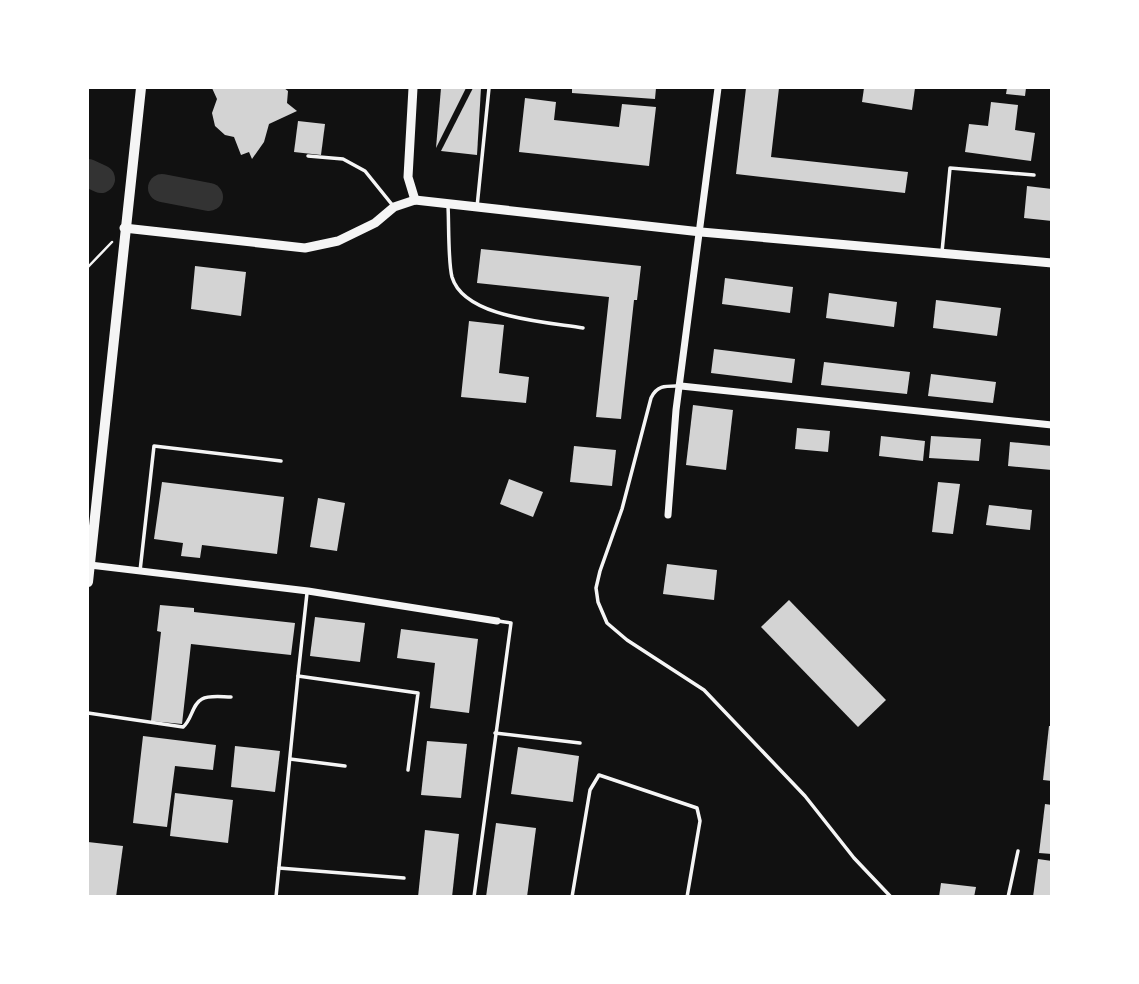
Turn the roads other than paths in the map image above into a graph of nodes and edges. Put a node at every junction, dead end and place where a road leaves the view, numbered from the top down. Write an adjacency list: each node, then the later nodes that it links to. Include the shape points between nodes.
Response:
1 (141, 88): 11 (main road)
2 (413, 88): 7 (street, via 408,177)
3 (489, 88): 10 (lane)
4 (718, 88): 12 (street)
5 (308, 156): 9 (lane, via 343,159 365,171)
6 (1034, 175): 13 (lane, via 950,168)
7 (415, 200): 8 (street); 9 (street)
8 (448, 205): 10 (street); 15 (lane, via 452,278 468,299 489,312)
9 (394, 207): 11 (street, via 375,223 338,241 305,248)
10 (477, 208): 12 (street)
11 (124, 228): 20 (main road)
12 (701, 232): 13 (street); 16 (street)
13 (942, 252): 14 (street)
14 (1052, 263)
15 (583, 328)
16 (681, 386): 17 (street); 19 (street); 40 (lane, via 660,386 651,398 622,509 600,571 598,602 607,623 627,640 704,691 805,796)
17 (1052, 425)
18 (281, 461): 21 (lane, via 154,446)
19 (668, 515)
20 (90, 565): 21 (street); 22 (main road)
21 (139, 572): 23 (street)
22 (88, 582)
23 (307, 591): 24 (street); 25 (lane)
24 (497, 621): 28 (lane, via 510,623)
25 (298, 676): 30 (lane); 32 (lane, via 418,693)
26 (231, 697): 27 (lane, via 198,701 183,727)
27 (88, 713)
28 (495, 733): 29 (lane); 37 (lane)
29 (580, 743)
30 (290, 759): 31 (lane); 34 (lane)
31 (345, 766)
32 (408, 770)
33 (1018, 851): 41 (lane)
34 (279, 868): 35 (lane); 36 (lane)
35 (404, 878)
36 (276, 897)
37 (474, 897)
38 (572, 897): 39 (lane, via 590,790 599,775 697,808 700,821)
39 (687, 897)
40 (891, 897)
41 (1008, 897)

